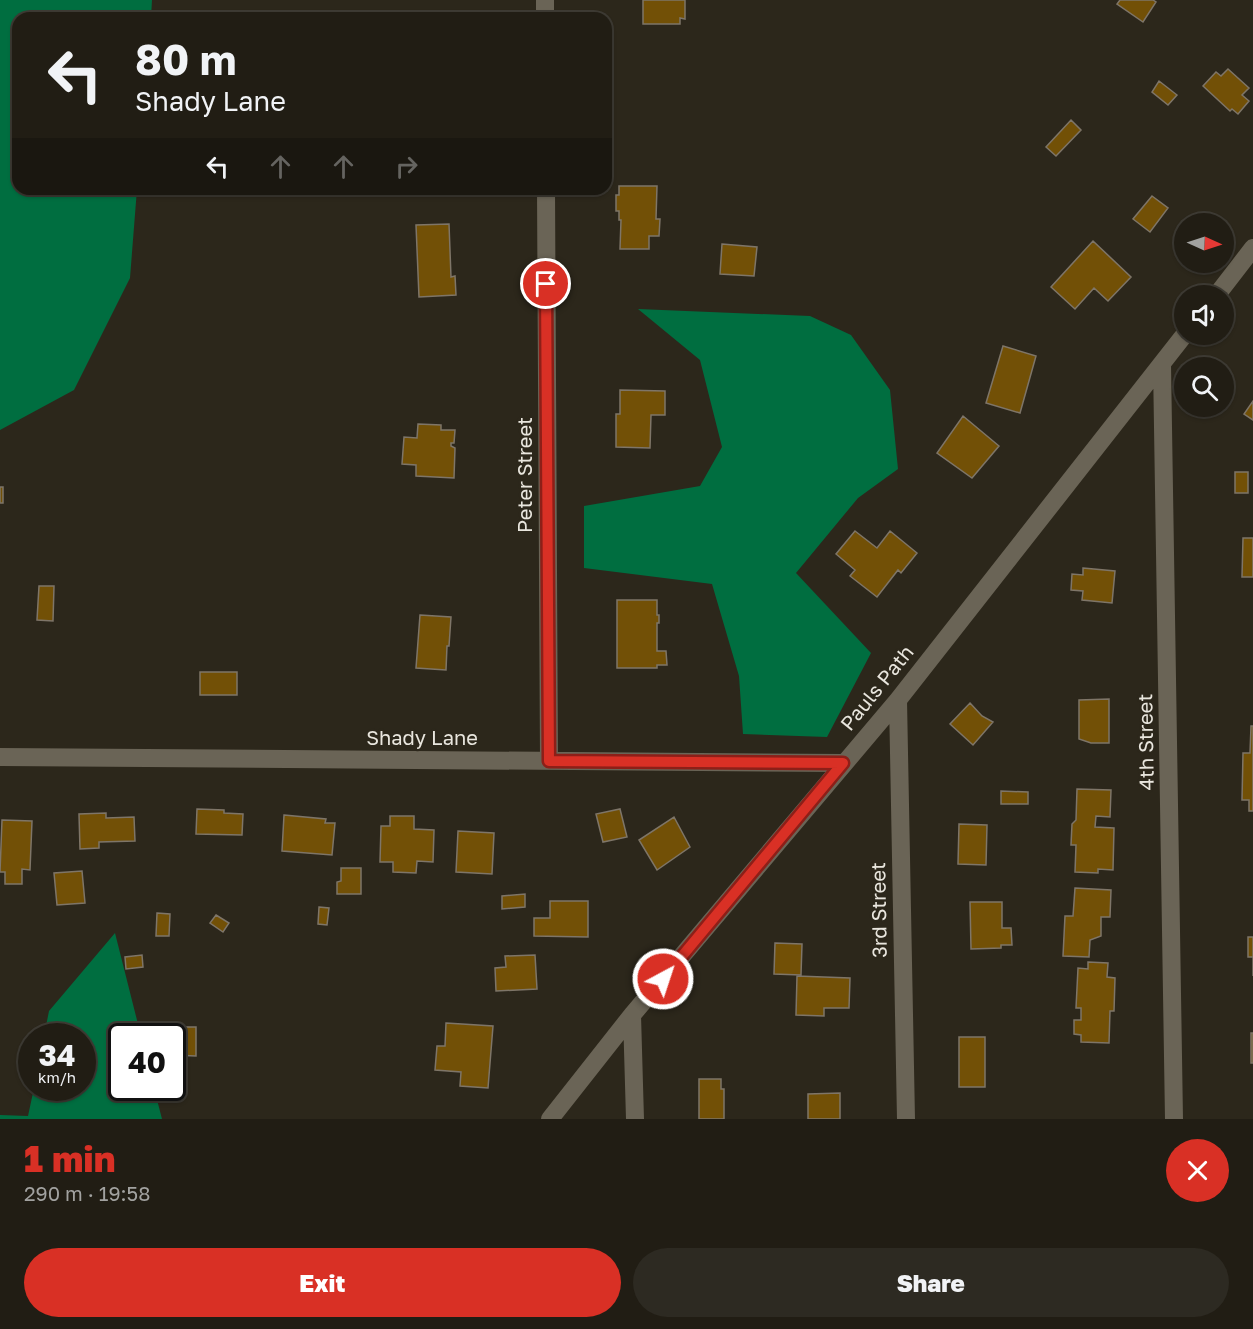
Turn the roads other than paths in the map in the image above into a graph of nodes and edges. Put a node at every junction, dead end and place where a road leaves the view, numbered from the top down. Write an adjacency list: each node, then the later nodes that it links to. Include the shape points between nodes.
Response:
1 (546, 195): 8 (street, Peter Street)
2 (1253, 248): 3 (street)
3 (1224, 285)
4 (1177, 345): 5 (street, Pauls Path)
5 (1162, 364): 6 (street, Pauls Path); 14 (street, 4th Street)
6 (898, 700): 9 (street, Pauls Path); 13 (street, 3rd Street)
7 (0, 757): 8 (street, Shady Lane)
8 (549, 761): 9 (street, Shady Lane)
9 (843, 763): 10 (street, Pauls Path)
10 (632, 1015): 11 (street, Pauls Path); 12 (street)
11 (550, 1119)
12 (635, 1119)
13 (906, 1119)
14 (1174, 1119)

